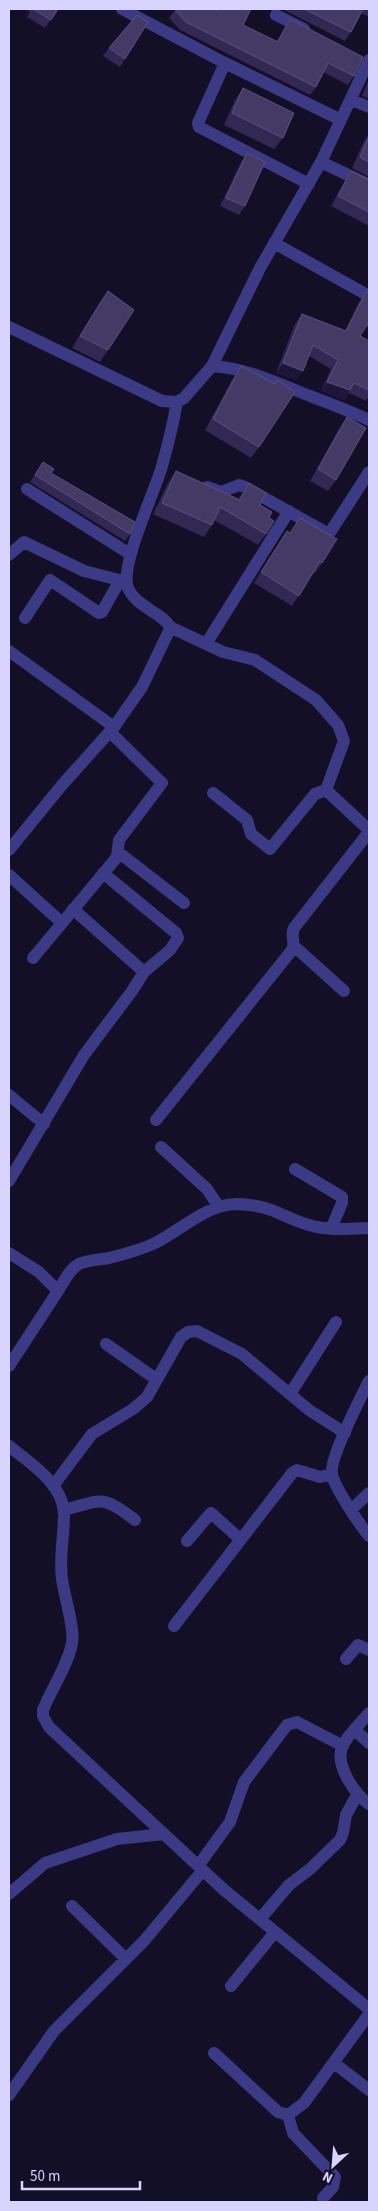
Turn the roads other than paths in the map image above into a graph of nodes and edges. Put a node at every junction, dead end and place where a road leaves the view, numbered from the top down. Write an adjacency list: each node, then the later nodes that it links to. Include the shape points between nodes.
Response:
1 (122, 9): 5 (street)
2 (276, 16): 3 (street)
3 (318, 36)
4 (366, 60): 6 (street)
5 (224, 64): 8 (street); 10 (street, via 199,127)
6 (351, 100): 7 (street); 8 (street)
7 (369, 108)
8 (341, 120): 9 (street)
9 (321, 162): 10 (street); 11 (street)
10 (309, 184): 12 (street)
11 (369, 185)
12 (274, 243): 13 (street); 15 (street)
13 (369, 296)
14 (9, 328): 16 (street, via 162,401)
15 (212, 366): 16 (street); 17 (street, via 245,371)
16 (177, 402): 22 (street, via 166,470)
17 (369, 420)
18 (369, 472): 21 (street, via 329,532)
19 (198, 484): 21 (street, via 221,492 239,485)
20 (27, 489): 22 (street)
21 (289, 512): 27 (street)
22 (130, 554): 24 (street)
23 (9, 555): 24 (street, via 24,542 84,571)
24 (123, 581): 25 (street, via 99,613 50,580); 26 (street, via 139,602)
25 (25, 618)
26 (170, 627): 27 (street); 29 (street, via 142,687)
27 (206, 644): 30 (street, via 255,660 316,700 338,725 344,741)
28 (9, 651): 29 (street)
29 (112, 729): 33 (street); 34 (street, via 162,783 118,840)
30 (326, 790): 31 (street, via 315,794 270,849 251,834 247,820); 32 (street)
31 (213, 793)
32 (369, 831): 40 (street, via 294,928)
33 (9, 850)
34 (118, 852): 35 (street); 37 (street)
35 (104, 873): 38 (street); 42 (street, via 177,935 170,950)
36 (9, 875): 39 (street)
37 (184, 903)
38 (73, 909): 39 (street); 42 (street)
39 (62, 923): 41 (street)
40 (294, 946): 43 (street); 45 (street)
41 (33, 958)
42 (144, 972): 46 (street, via 84,1055)
43 (344, 991)
44 (9, 1095): 46 (street)
45 (156, 1120)
46 (44, 1124): 49 (street)
47 (160, 1148): 50 (street, via 207,1189)
48 (295, 1169): 52 (street, via 342,1197)
49 (9, 1181)
50 (219, 1207): 52 (street, via 235,1204 261,1206 307,1225); 54 (street, via 156,1242 77,1265)
51 (369, 1228): 52 (street)
52 (331, 1229)
53 (9, 1253): 54 (street, via 39,1272)
54 (58, 1290): 57 (street)
55 (336, 1322): 60 (street)
56 (106, 1344): 58 (street)
57 (9, 1366)
58 (156, 1379): 60 (street, via 181,1337 194,1330 242,1354); 64 (street, via 140,1404 92,1434)
59 (369, 1381): 61 (street)
60 (290, 1394): 61 (street)
61 (346, 1433): 63 (street)
62 (9, 1446): 64 (street, via 44,1474)
63 (332, 1474): 66 (street, via 337,1488); 70 (street, via 320,1477 294,1471)
64 (53, 1486): 67 (street)
65 (369, 1493): 66 (street)
66 (352, 1509): 69 (street)
67 (64, 1510): 68 (street, via 107,1501); 81 (street, via 60,1551 73,1641 50,1691 43,1716 49,1727)
68 (135, 1520)
69 (369, 1536)
70 (240, 1539): 71 (street, via 211,1513); 72 (street)
71 (188, 1541)
72 (174, 1626)
73 (369, 1650): 74 (street, via 358,1644)
74 (346, 1659)
75 (369, 1713): 76 (street)
76 (355, 1730): 77 (street); 78 (street)
77 (369, 1743)
78 (343, 1746): 79 (street, via 342,1764); 82 (street, via 297,1722 287,1725 244,1782 230,1822)
79 (357, 1795): 80 (street); 85 (street, via 346,1815 340,1840 288,1885)
80 (369, 1804)
81 (164, 1834): 82 (street); 83 (street, via 118,1839 45,1862)
82 (201, 1868): 85 (street); 87 (street)
83 (9, 1894)
84 (72, 1906): 87 (street)
85 (260, 1919): 86 (street)
86 (276, 1932): 88 (street); 89 (street)
87 (126, 1959): 94 (street, via 54,2031)
88 (231, 1986)
89 (369, 2009)
90 (369, 2014): 92 (street)
91 (214, 2053): 95 (street, via 278,2112)
92 (334, 2063): 93 (street); 95 (street, via 304,2104)
93 (369, 2090)
94 (9, 2095)
95 (288, 2116): 96 (street, via 293,2133 335,2177 333,2187)
96 (323, 2198)

